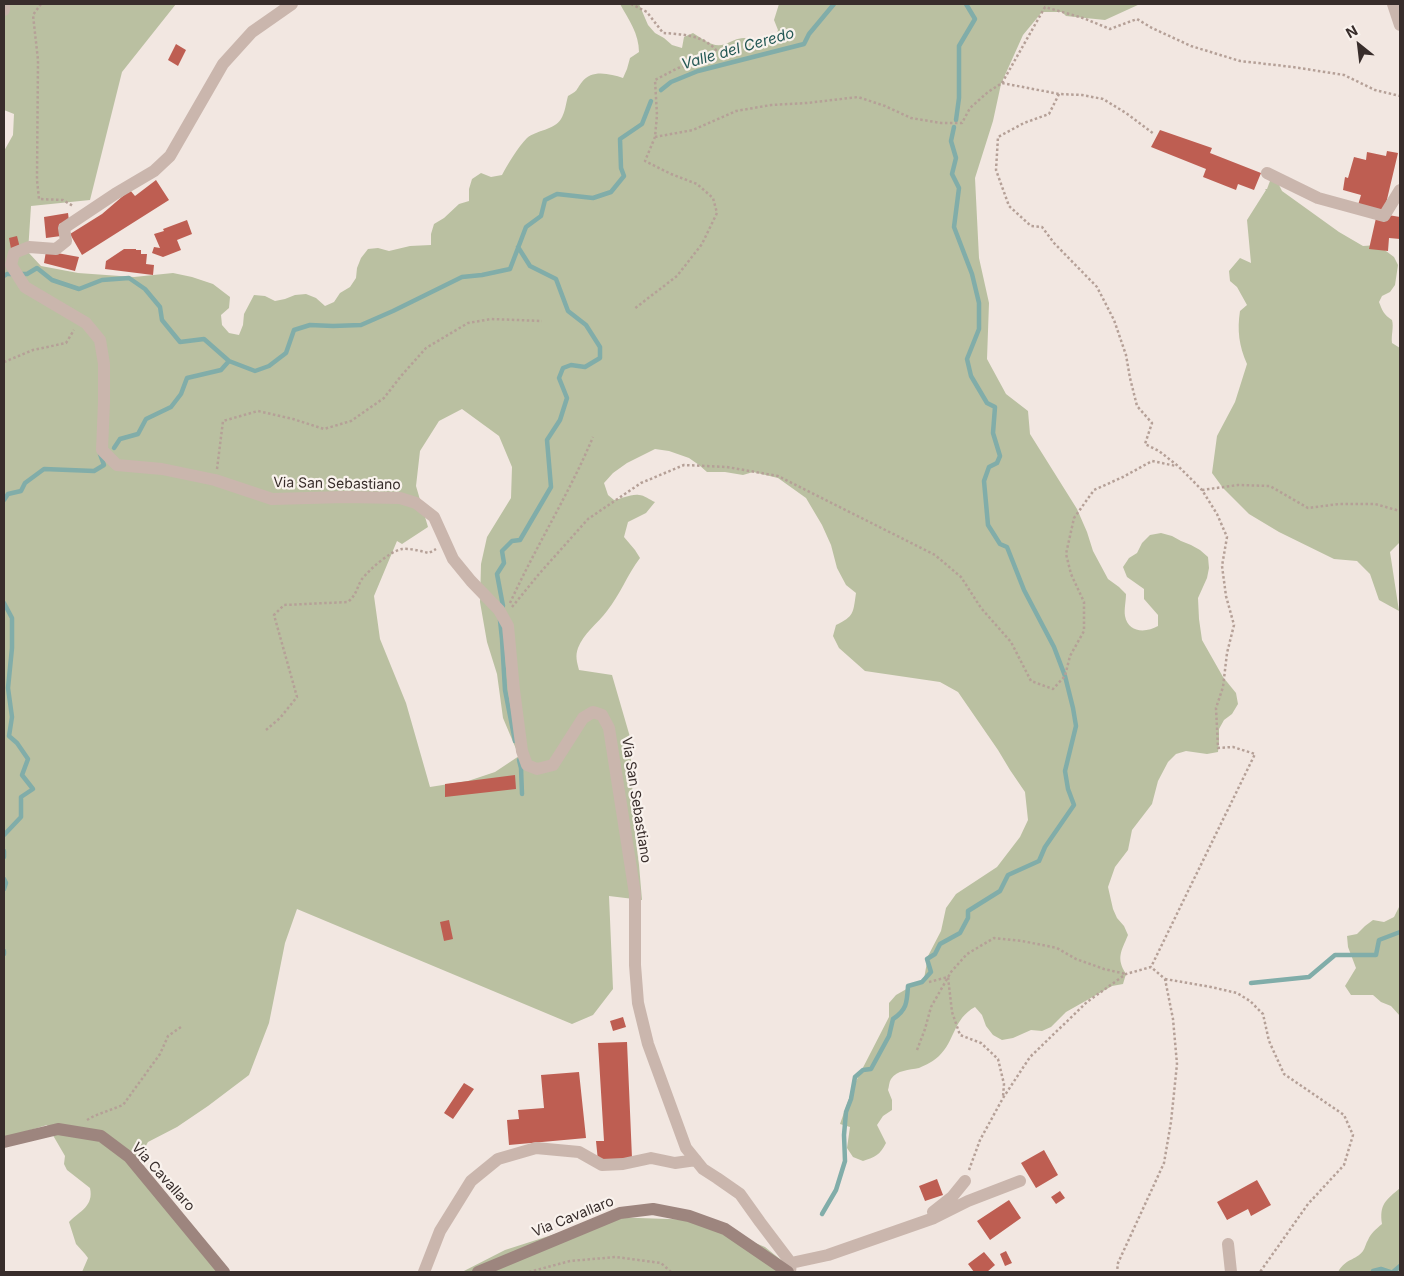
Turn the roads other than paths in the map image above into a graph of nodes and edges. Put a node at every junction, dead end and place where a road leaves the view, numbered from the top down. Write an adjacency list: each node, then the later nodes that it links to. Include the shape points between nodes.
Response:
1 (4, 4): 4 (street)
2 (292, 4): 9 (street, Via San Sebastiano, via 252,32 223,64 170,156 154,171 64,228 66,241 56,249 28,247 14,253 11,265 26,287 86,323 100,340 104,364 102,450 117,465 162,469 215,480 272,499 400,498 416,503 434,517 453,559 499,610 508,626 522,751 527,765 537,769 552,765 583,718 593,712 602,715 609,728 635,894 638,1003 666,1095 686,1148)
3 (1392, 4): 5 (street)
4 (4, 10)
5 (1400, 25)
6 (1267, 173): 7 (street, via 1318,198 1384,216)
7 (1400, 190)
8 (4, 1142): 15 (street, Via Cavallaro, via 58,1129 101,1136 129,1157)
9 (696, 1160): 14 (street, Via San Sebastiano, via 703,1170 740,1194); 16 (street, via 675,1163 651,1158 602,1165 579,1152 536,1148 498,1159 470,1181 440,1231)
10 (1020, 1180): 12 (street)
11 (965, 1181): 12 (street, via 952,1197)
12 (920, 1222): 14 (street)
13 (1228, 1244): 18 (street)
14 (790, 1269): 17 (street, Via Cavallaro, via 726,1229 689,1216 653,1209 620,1214)
15 (224, 1272)
16 (424, 1272)
17 (478, 1272)
18 (1231, 1272)

